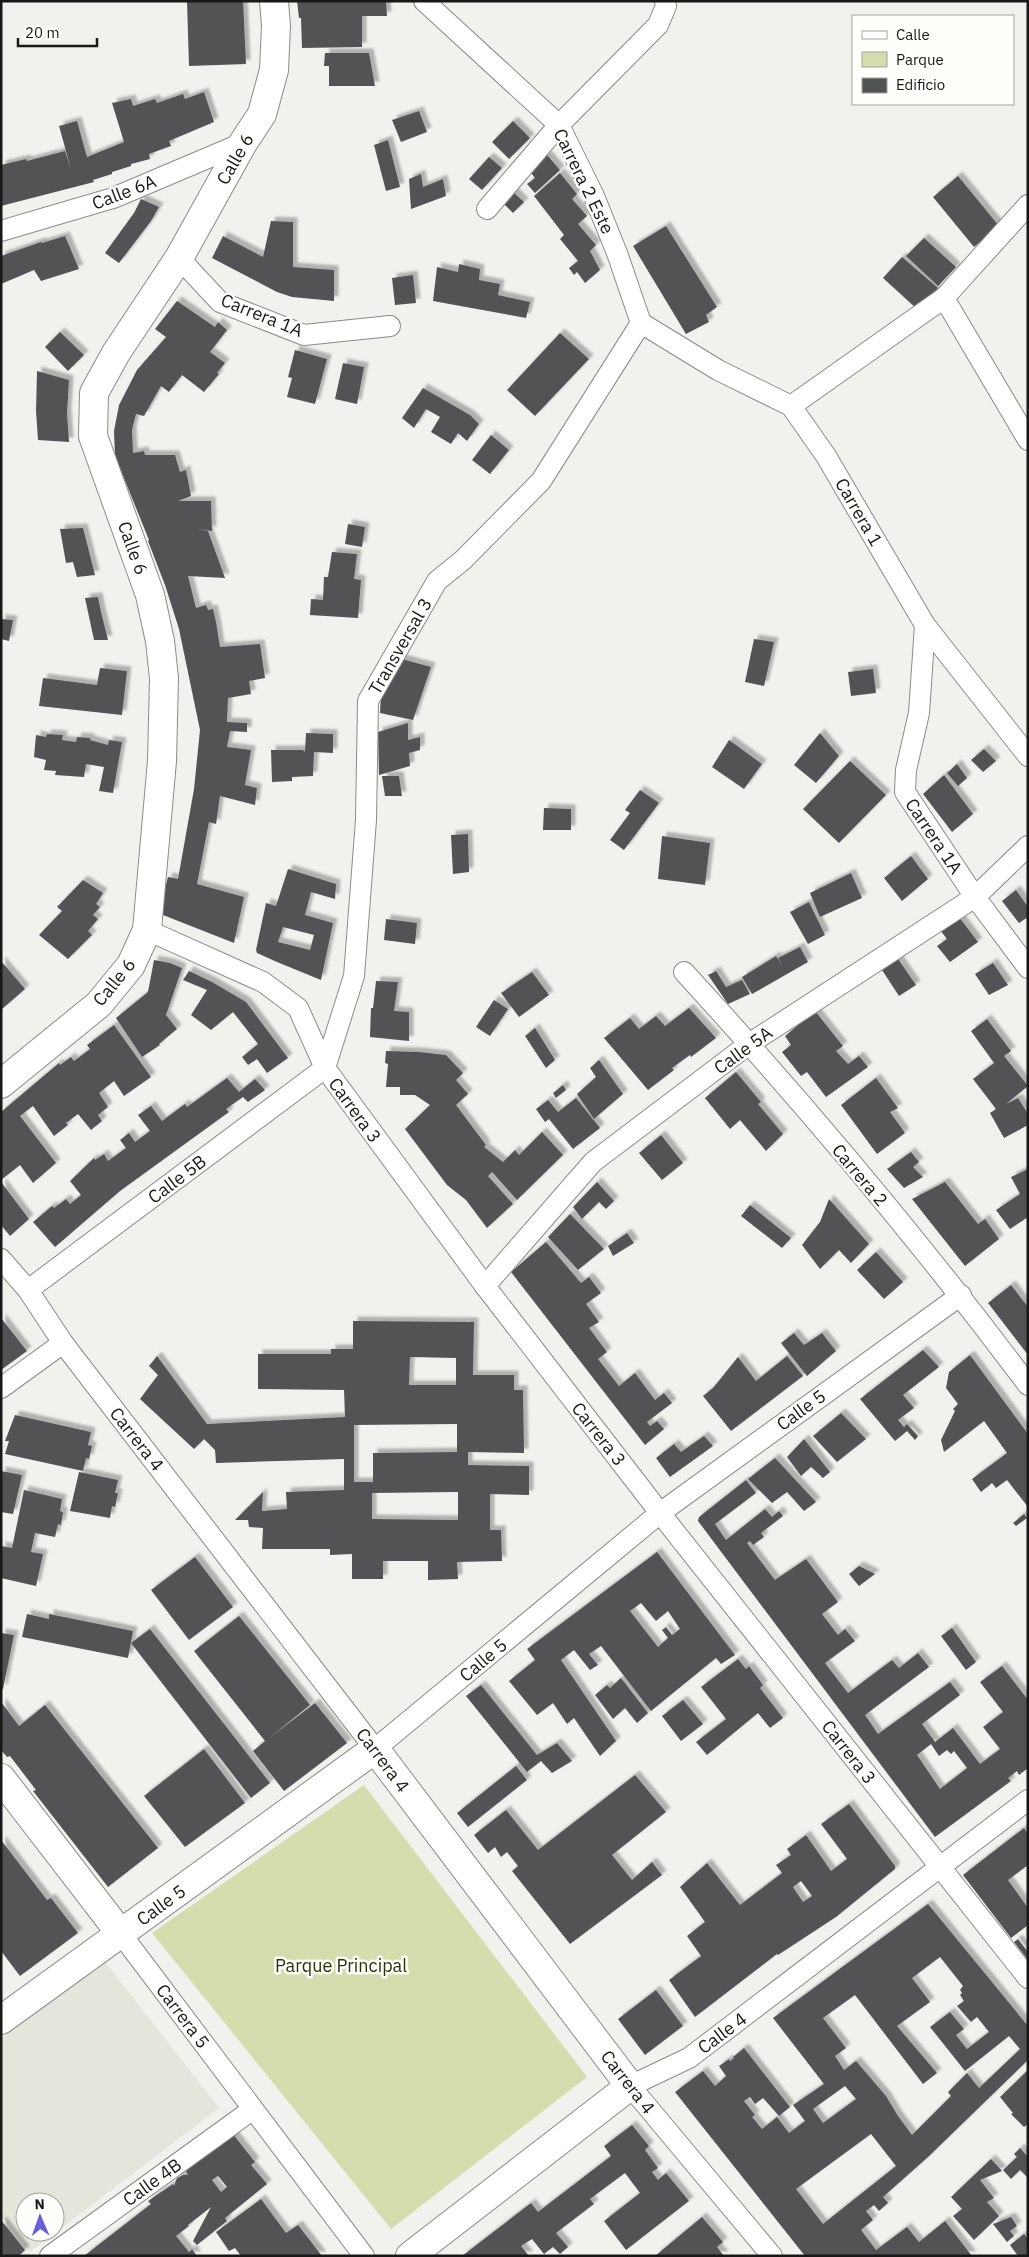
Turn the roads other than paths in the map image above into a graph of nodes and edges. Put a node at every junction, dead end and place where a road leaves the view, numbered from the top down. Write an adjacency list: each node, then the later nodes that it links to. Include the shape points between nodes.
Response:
1 (274, 1): 5 (main road, Calle 6, via 274,70 262,114)
2 (424, 1): 4 (street, Carrera 2 Este)
3 (665, 1): 4 (street, via 658,25)
4 (559, 125): 7 (street); 11 (street, Carrera 2 Este, via 618,254)
5 (243, 143): 8 (street, Calle 6A, via 113,198); 9 (main road, Calle 6)
6 (1028, 205): 10 (street)
7 (488, 209)
8 (1, 231)
9 (179, 258): 12 (street, Carrera 1A, via 220,302 304,335); 19 (main road, Calle 6, via 116,353 94,393 93,436 150,595 164,678 162,761)
10 (944, 298): 13 (street); 14 (street)
11 (641, 324): 13 (street, Carrera 1, via 718,370); 23 (street, Transversal 3, via 541,481 463,560 437,581 368,701 366,820 354,976)
12 (390, 326)
13 (791, 406): 15 (street, Carrera 1, via 826,456)
14 (1028, 440)
15 (925, 625): 16 (street, Carrera 1); 18 (street, Carrera 1A, via 919,713 904,792)
16 (1024, 744)
17 (1028, 846): 18 (street, Calle 5A)
18 (975, 897): 20 (street, Carrera 1A); 22 (street, Calle 5A)
19 (147, 930): 23 (street, Carrera 3, via 263,982 298,1008); 24 (main road, Calle 6, via 131,966 99,1004)
20 (1028, 968)
21 (684, 972): 22 (street, Carrera 2)
22 (749, 1044): 26 (street, Calle 5A, via 593,1162); 28 (street, Carrera 2)
23 (325, 1068): 26 (street, Carrera 3); 27 (street, Calle 5B)
24 (1, 1084)
25 (1, 1259): 27 (street, Carrera 4)
26 (485, 1286): 32 (street, Carrera 3)
27 (28, 1290): 29 (street, Carrera 4)
28 (961, 1295): 30 (street, Carrera 2); 32 (street, Calle 5)
29 (63, 1343): 31 (street); 33 (street, Carrera 4)
30 (1028, 1385)
31 (1, 1388)
32 (660, 1513): 33 (street, Calle 5); 36 (street, Carrera 3)
33 (376, 1750): 37 (main road, Calle 5); 40 (main road, Carrera 4)
34 (1, 1778): 37 (main road, Carrera 5)
35 (1028, 1800): 36 (street, Calle 4)
36 (940, 1868): 38 (street, Carrera 3); 40 (street, Calle 4, via 689,2058)
37 (121, 1934): 39 (main road, Calle 5); 41 (street, Carrera 5)
38 (1028, 1978)
39 (1, 2020)
40 (630, 2086): 44 (main road, Calle 4); 45 (street, Carrera 4)
41 (254, 2109): 42 (street, Calle 4B); 43 (street, Carrera 5)
42 (50, 2256)
43 (364, 2256)
44 (410, 2256)
45 (772, 2256)

